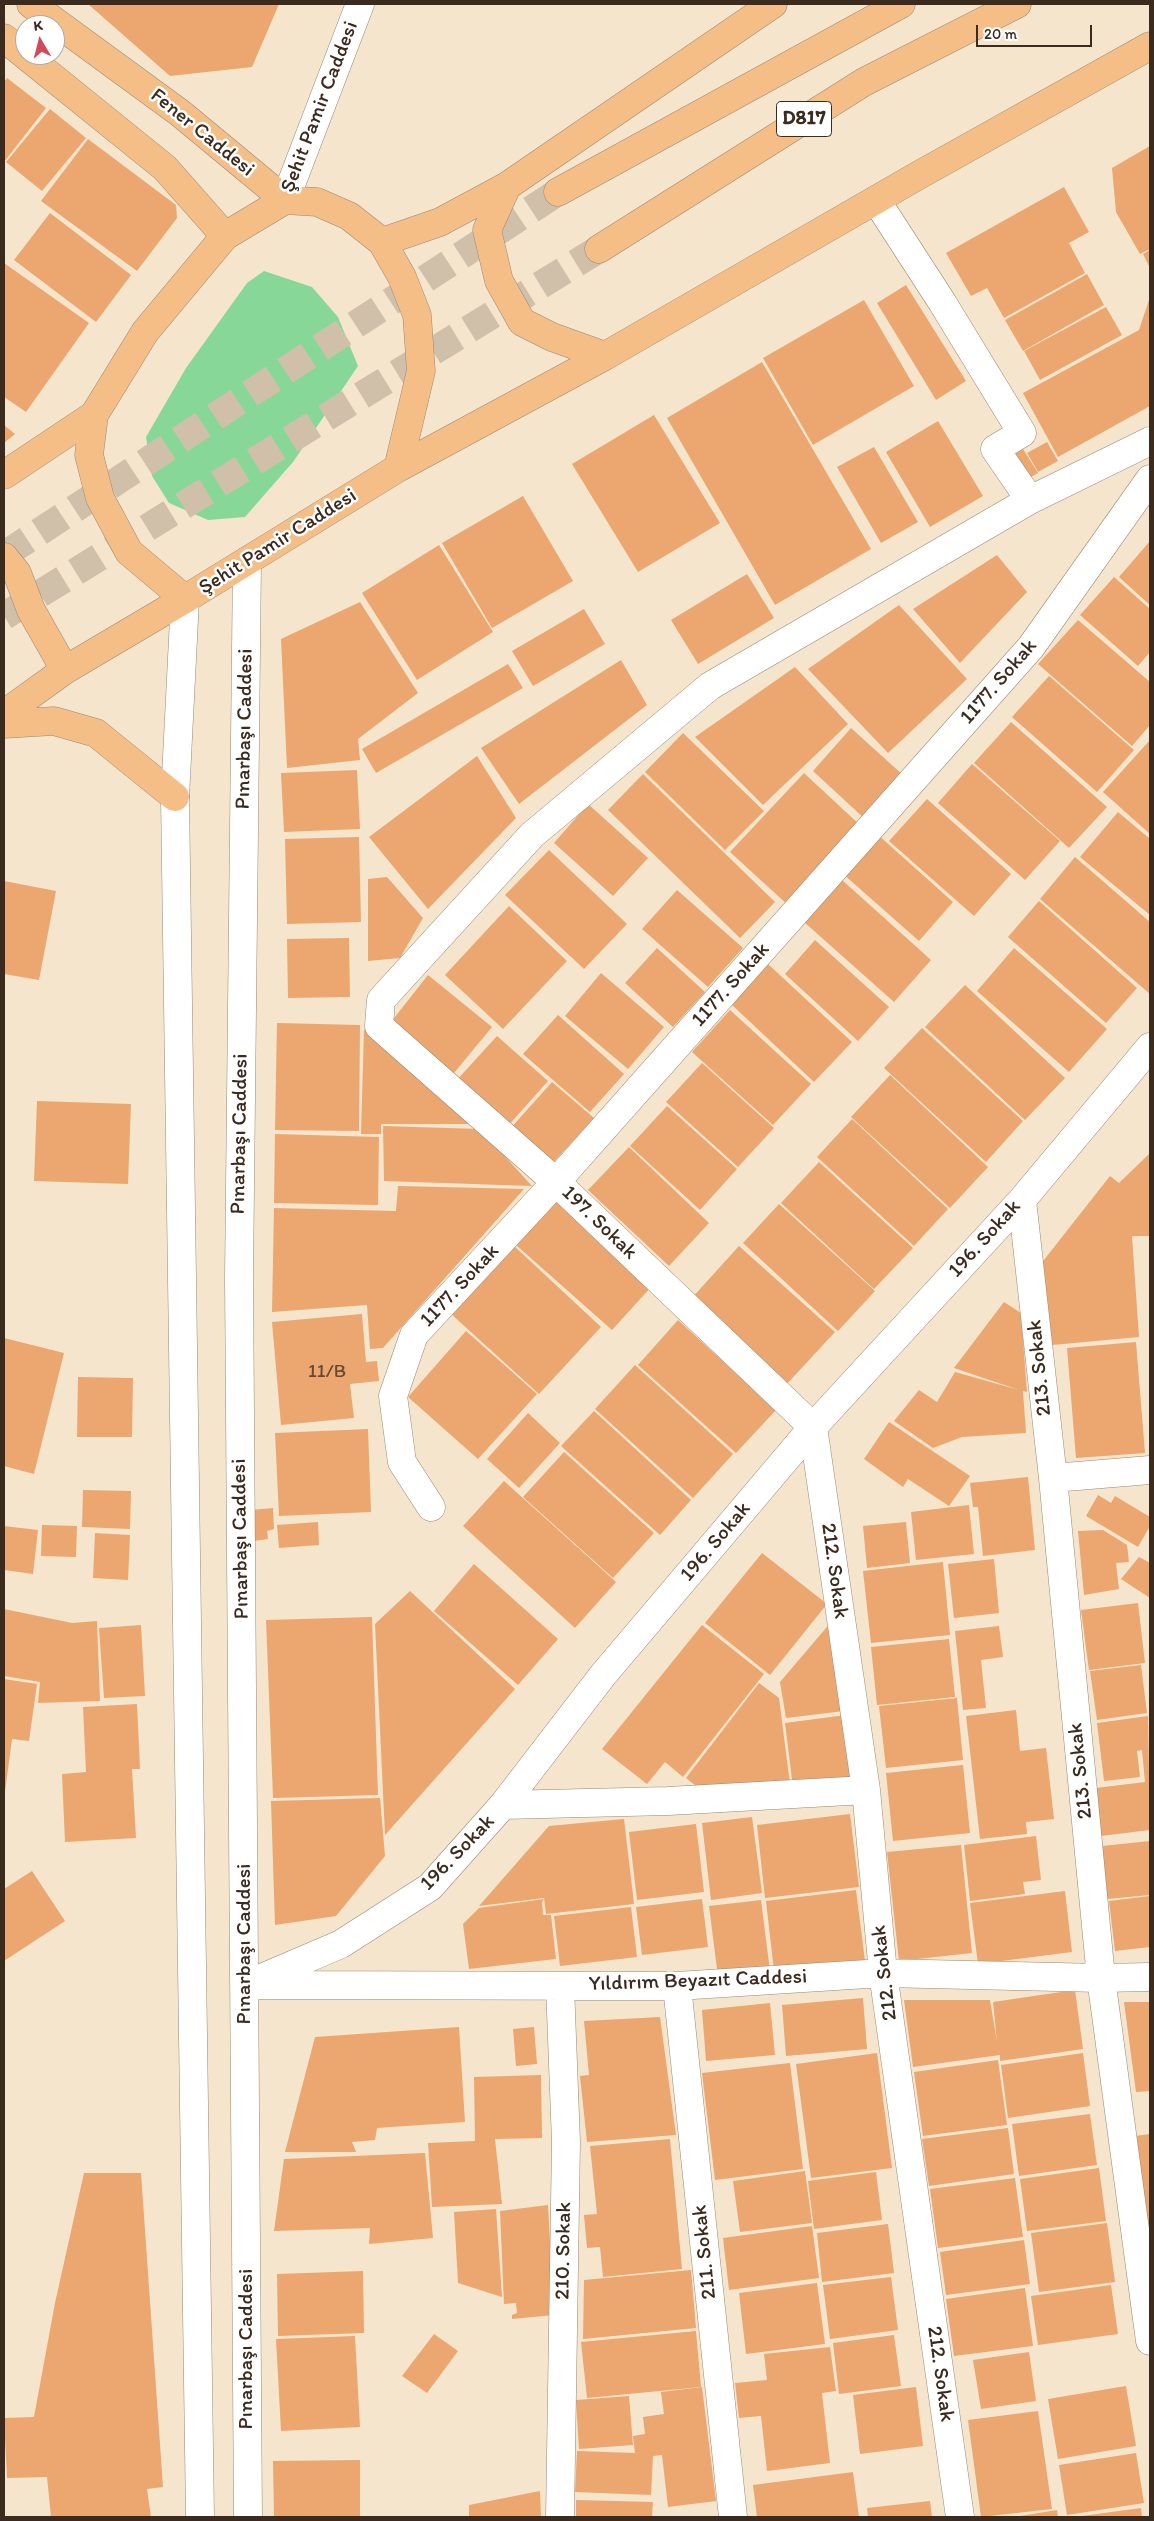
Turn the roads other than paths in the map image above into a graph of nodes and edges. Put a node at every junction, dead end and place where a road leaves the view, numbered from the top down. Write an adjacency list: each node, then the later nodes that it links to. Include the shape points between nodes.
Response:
1 (31, 4): 10 (main road, Fener Caddesi, via 180,113)
2 (360, 4): 10 (street, Şehit Pamir Caddesi)
3 (773, 4): 8 (main road)
4 (902, 4): 9 (main road, D817)
5 (1017, 4): 14 (main road, D817, via 864,82)
6 (4, 38): 12 (main road, via 165,168)
7 (1150, 46): 11 (main road, Şehit Pamir Caddesi)
8 (507, 186): 13 (main road, via 440,222); 15 (main road, via 487,230 499,281 522,322 552,337)
9 (558, 192)
10 (285, 200): 12 (main road, Şehit Pamir Caddesi); 13 (main road, via 317,202 349,216)
11 (876, 200): 15 (main road, Şehit Pamir Caddesi); 21 (street, via 1022,433 995,449)
12 (226, 236): 16 (main road, Şehit Pamir Caddesi, via 145,332)
13 (382, 242): 18 (main road, via 402,277 416,315 421,371)
14 (599, 249)
15 (605, 356): 18 (main road, Şehit Pamir Caddesi)
16 (94, 414): 19 (main road); 24 (main road, Şehit Pamir Caddesi, via 89,455 100,498 129,552)
17 (1150, 441): 21 (street)
18 (398, 468): 23 (main road, Şehit Pamir Caddesi)
19 (4, 475)
20 (1150, 479): 30 (street, 1177. Sokak, via 1031,647)
21 (1030, 500): 30 (street, 197. Sokak, via 710,686 532,834 381,1000 379,1026)
22 (4, 557): 25 (main road, via 18,573 31,610)
23 (247, 561): 24 (main road, Şehit Pamir Caddesi); 41 (street, Pınarbaşı Caddesi, via 239,1277)
24 (185, 599): 25 (main road); 28 (street)
25 (65, 670): 26 (main road)
26 (4, 714)
27 (4, 724): 28 (main road, via 54,721 96,733)
28 (175, 797): 45 (street)
29 (1150, 1047): 31 (street, 196. Sokak)
30 (556, 1182): 32 (street, 197. Sokak); 35 (street, 1177. Sokak, via 414,1335 393,1396 402,1462)
31 (1022, 1200): 32 (street, 196. Sokak); 34 (street, 213. Sokak)
32 (813, 1427): 36 (street, 212. Sokak); 37 (street, 196. Sokak, via 603,1675)
33 (1150, 1470): 34 (street)
34 (1053, 1478): 40 (street, 213. Sokak)
35 (431, 1507)
36 (866, 1790): 37 (street, via 668,1801); 38 (street, 212. Sokak)
37 (503, 1805): 41 (street, 196. Sokak, via 430,1886 341,1944)
38 (883, 1973): 40 (street, Yıldırım Beyazıt Caddesi); 43 (street, Yıldırım Beyazıt Caddesi); 49 (street, 212. Sokak)
39 (1150, 1977): 40 (street, Yıldırım Beyazıt Caddesi)
40 (1101, 1978): 44 (street, 213. Sokak)
41 (245, 1985): 42 (street, Yıldırım Beyazıt Caddesi); 46 (street, Pınarbaşı Caddesi)
42 (560, 1986): 43 (street, Yıldırım Beyazıt Caddesi); 47 (street, 210. Sokak, via 566,2142)
43 (677, 1986): 48 (street, 211. Sokak)
44 (1150, 2341)
45 (200, 2517)
46 (248, 2517)
47 (560, 2517)
48 (733, 2517)
49 (960, 2517)

